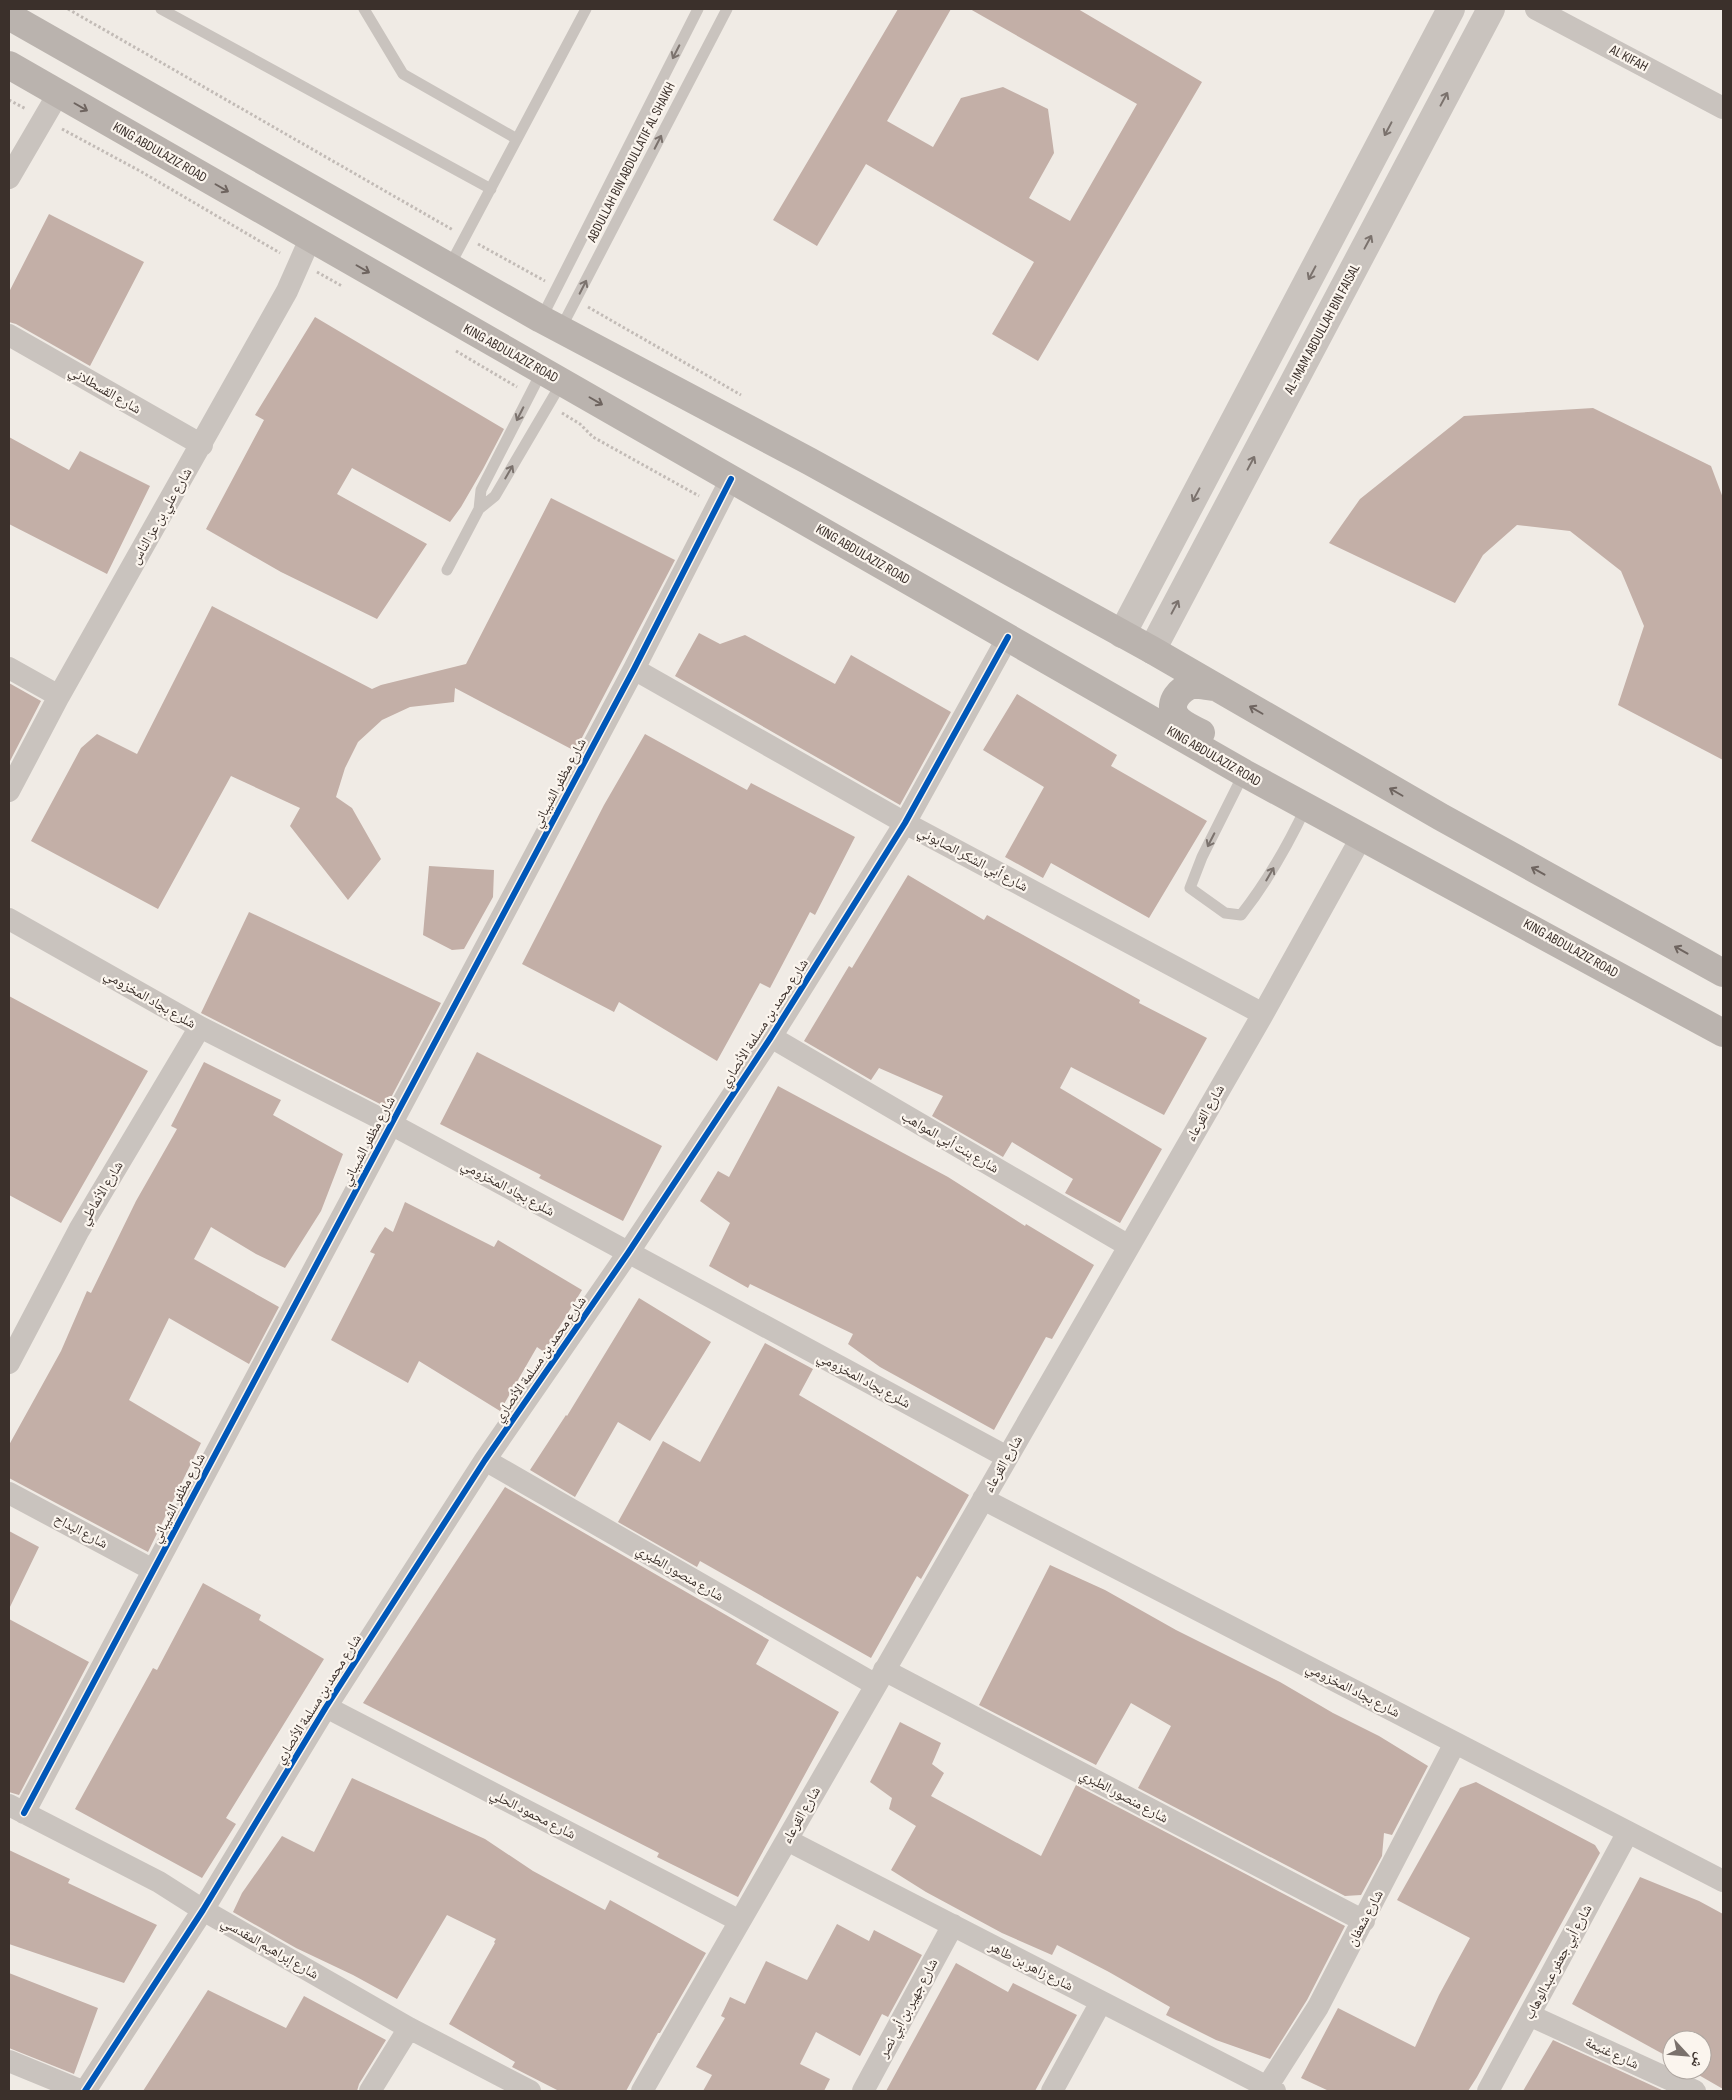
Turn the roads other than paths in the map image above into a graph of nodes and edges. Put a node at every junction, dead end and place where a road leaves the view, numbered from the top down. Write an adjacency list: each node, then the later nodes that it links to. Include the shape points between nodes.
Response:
1 (161, 9): 15 (lane)
2 (364, 9): 13 (lane, via 402,74)
3 (586, 9): 13 (lane)
4 (698, 9): 18 (lane, ABDULLAH BIN ABDULLATIF AL SHAIKH, one-way to 18)
5 (727, 9): 18 (lane, ABDULLAH BIN ABDULLATIF AL SHAIKH, one-way to 5)
6 (1451, 9): 25 (street, one-way to 25)
7 (1491, 9): 27 (street, AL-IMAM ABDULLAH BIN FAISAL, one-way to 7)
8 (1536, 9): 12 (street, AL KIFAH)
9 (9, 16): 17 (main road)
10 (9, 65): 11 (main road, KING ABDULAZIZ ROAD)
11 (58, 94): 14 (street); 16 (main road, KING ABDULAZIZ ROAD, one-way to 16)
12 (1723, 108)
13 (518, 139): 15 (lane)
14 (9, 178)
15 (491, 189): 17 (lane)
16 (310, 239): 20 (main road, KING ABDULAZIZ ROAD, one-way to 20); 21 (street, شارع علي بن عز الناس, via 287,291)
17 (449, 267): 18 (main road)
18 (550, 324): 25 (main road, via 809,461)
19 (9, 334): 21 (street, شارع القسطلاني)
20 (552, 376): 22 (main road, KING ABDULAZIZ ROAD, one-way to 22); 23 (lane, one-way to 23, via 481,490); 23 (lane, one-way to 20, via 496,496)
21 (202, 445): 31 (street, شارع علي بن عز الناس)
22 (731, 479): 26 (main road, KING ABDULAZIZ ROAD); 29 (street, شارع مظفر الشيباني)
23 (479, 509): 24 (lane)
24 (447, 570)
25 (1122, 634): 27 (main road)
26 (1008, 637): 32 (main road, KING ABDULAZIZ ROAD); 35 (street, شارع محمد بن مسلمة الأنصاري)
27 (1152, 650): 30 (main road)
28 (9, 668): 31 (street)
29 (634, 669): 35 (street, شارع أبي الشكر الصابوني); 44 (street, شارع مظفر الشيباني)
30 (1216, 688): 37 (main road, via 1194,685 1180,691 1173,702 1174,714 1182,723 1405,848); 39 (main road, one-way to 30)
31 (59, 696): 33 (street, شارع علي بن عز الناس)
32 (1244, 773): 34 (main road, KING ABDULAZIZ ROAD); 34 (lane, one-way to 34, via 1190,888 1225,914 1241,915 1259,893)
33 (9, 791)
34 (1306, 808): 36 (main road, KING ABDULAZIZ ROAD)
35 (905, 823): 40 (street, شارع أبي الشكر الصابوني); 43 (street, شارع محمد بن مسلمة الأنصاري)
36 (1362, 836): 37 (main road, KING ABDULAZIZ ROAD); 40 (street, شارع القرعاء)
37 (1482, 900): 42 (main road, KING ABDULAZIZ ROAD)
38 (9, 919): 41 (street, شلرع بجاد المخزومي)
39 (1723, 973)
40 (1263, 1014): 45 (street, شارع القرعاء)
41 (200, 1028): 44 (street, شلرع بجاد المخزومي); 47 (street, شارع الأنماطي, via 79,1230)
42 (1723, 1032)
43 (771, 1038): 45 (street, شارع بنت أبي المواهب); 46 (street, شارع محمد بن مسلمة الأنصاري)
44 (391, 1124): 46 (street, شلرع بجاد المخزومي); 52 (street, شارع مظفر الشيباني)
45 (1129, 1246): 48 (street, شارع القرعاء)
46 (628, 1252): 48 (street, شلرع بجاد المخزومي); 49 (street, شارع محمد بن مسلمة الأنصاري)
47 (9, 1363)
48 (1007, 1457): 51 (street, شارع القرعاء)
49 (485, 1460): 53 (street, شارع منصور الطبري); 54 (street, شارع محمد بن مسلمة الأنصاري)
50 (9, 1493): 52 (street, شارع البداح)
51 (983, 1499): 53 (street, شارع القرعاء); 55 (street, شارع بجاد المخزومي)
52 (154, 1570): 56 (street, شارع مظفر الشيباني)
53 (880, 1678): 58 (street, شارع القرعاء); 62 (street, شارع منصور الطبري)
54 (326, 1707): 60 (street, شارع محمد بن مسلمة الأنصاري); 61 (street, شارع محمود الحلي)
55 (1456, 1743): 57 (street, شارع بجاد المخزومي); 62 (street, شارع شعفان)
56 (16, 1809): 60 (street, شارع إبراهيم المقدسي, via 159,1882)
57 (1628, 1832): 59 (street, شارع بجاد المخزومي); 65 (street, شارع أبي جعفر عبدالوهاب)
58 (787, 1840): 61 (street, شارع القرعاء); 63 (street, شارع زاهر بن طاهر)
59 (1723, 1882)
60 (203, 1910): 66 (street, شارع إبراهيم المقدسي); 69 (street, شارع محمد بن مسلمة الأنصاري)
61 (740, 1921): 72 (street, شارع القرعاء)
62 (1364, 1921): 68 (street, شارع شعفان)
63 (953, 1926): 64 (street, شارع زاهر بن طاهر); 73 (street, شارع جهير بن أبي نصر)
64 (1102, 2002): 68 (street, شارع زاهر بن طاهر); 74 (street)
65 (1529, 2015): 75 (street, شارع أبي جعفر عبدالوهاب); 76 (street, شارع غنيمة)
66 (409, 2028): 70 (street); 71 (street, شارع إبراهيم المقدسي)
67 (9, 2061): 69 (street)
68 (1271, 2089)
69 (83, 2091)
70 (370, 2091)
71 (530, 2091)
72 (642, 2091)
73 (864, 2091)
74 (1052, 2091)
75 (1488, 2091)
76 (1694, 2091)

